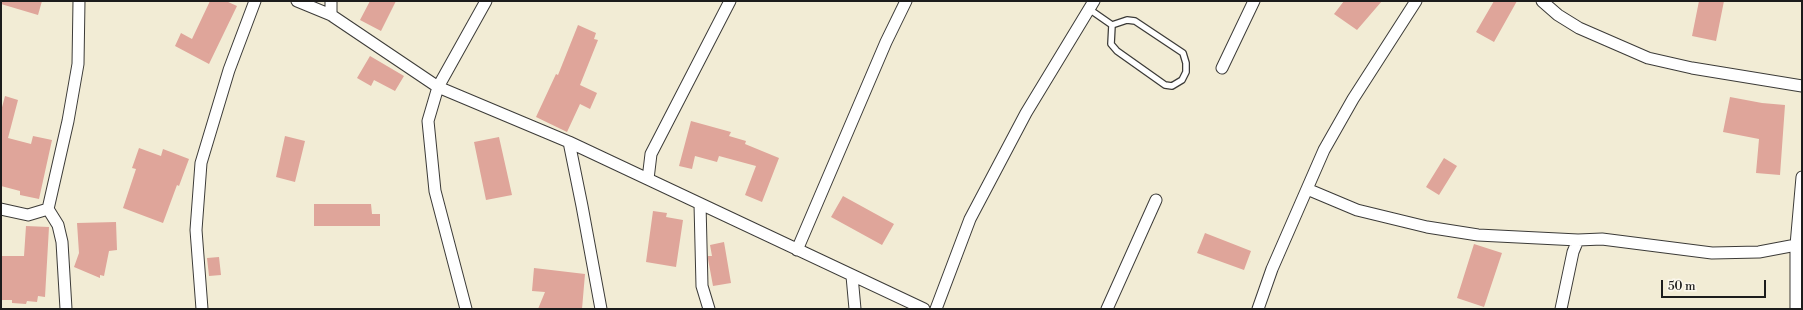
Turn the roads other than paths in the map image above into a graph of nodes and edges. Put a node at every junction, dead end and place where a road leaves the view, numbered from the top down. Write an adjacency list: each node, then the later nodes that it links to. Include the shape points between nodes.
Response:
1 (79, 1): 26 (street, via 78,64)
2 (255, 1): 32 (street, via 229,70 201,163 196,230)
3 (298, 1): 13 (street)
4 (331, 1): 13 (street)
5 (486, 1): 18 (street)
6 (730, 1): 21 (street, via 651,154)
7 (906, 1): 29 (street)
8 (1254, 1): 16 (street)
9 (1416, 1): 22 (street, via 1352,99 1324,150)
10 (1542, 1): 14 (street)
11 (1557, 1): 14 (street)
12 (1091, 5): 15 (lane); 38 (street, via 1026,113 970,219)
13 (330, 15): 18 (street)
14 (1558, 15): 17 (street, via 1579,28 1648,58)
15 (1112, 25): 15 (lane, via 1111,44 1116,52 1165,86 1172,86 1182,80 1186,72 1182,53 1135,20)
16 (1222, 68)
17 (1802, 86)
18 (438, 87): 19 (street); 33 (street, via 428,121 435,191)
19 (569, 142): 21 (street); 34 (street)
20 (1802, 177): 28 (street)
21 (648, 179): 24 (street)
22 (1307, 189): 27 (street, via 1357,210 1427,226 1478,235); 40 (street, via 1272,269)
23 (1156, 200): 39 (street)
24 (700, 204): 29 (street); 35 (street, via 702,286)
25 (1, 209): 26 (street, via 28,215)
26 (48, 209): 31 (street, via 58,225 62,242)
27 (1578, 240): 28 (street, via 1602,239 1712,253 1759,252); 41 (street)
28 (1796, 245): 42 (street)
29 (797, 250): 30 (street)
30 (852, 276): 36 (street); 37 (street)
31 (66, 309)
32 (202, 309)
33 (466, 309)
34 (601, 309)
35 (709, 309)
36 (854, 309)
37 (924, 309)
38 (936, 309)
39 (1107, 309)
40 (1258, 309)
41 (1561, 309)
42 (1796, 309)

